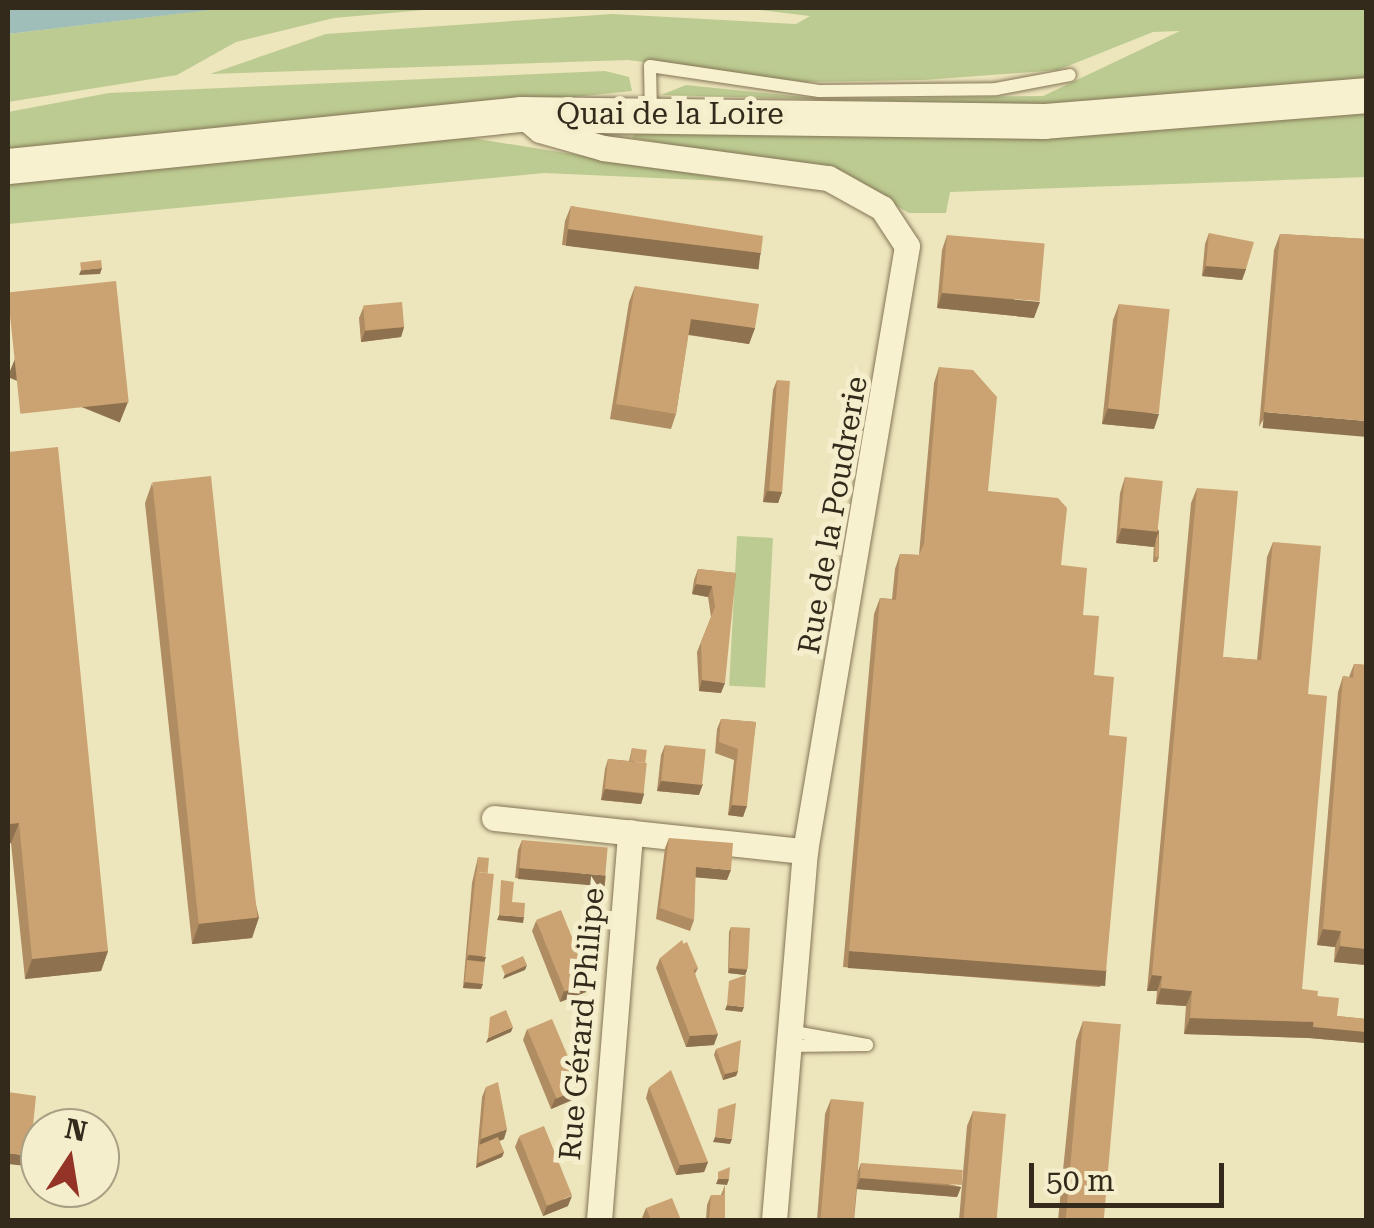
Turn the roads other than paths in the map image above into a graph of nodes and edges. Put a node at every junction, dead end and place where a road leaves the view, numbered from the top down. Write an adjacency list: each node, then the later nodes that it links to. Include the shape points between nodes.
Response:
1 (1070, 75): 4 (lane, via 996,89 820,91 650,66)
2 (1356, 98): 4 (main road, Quai de la Loire, via 1044,121)
3 (521, 114): 4 (main road, Quai de la Loire); 5 (main road, Quai de la Loire); 8 (street, Rue de la Poudrerie, via 540,130 603,148 828,178 882,208 907,246)
4 (652, 114)
5 (8, 166)
6 (494, 818): 7 (street)
7 (630, 832): 8 (street); 10 (street, Rue Gérard Philipe)
8 (805, 850): 9 (street, Rue de la Poudrerie)
9 (790, 1039): 9 (lane, via 867,1044); 11 (street, Rue de la Poudrerie)
10 (599, 1220)
11 (774, 1220)

